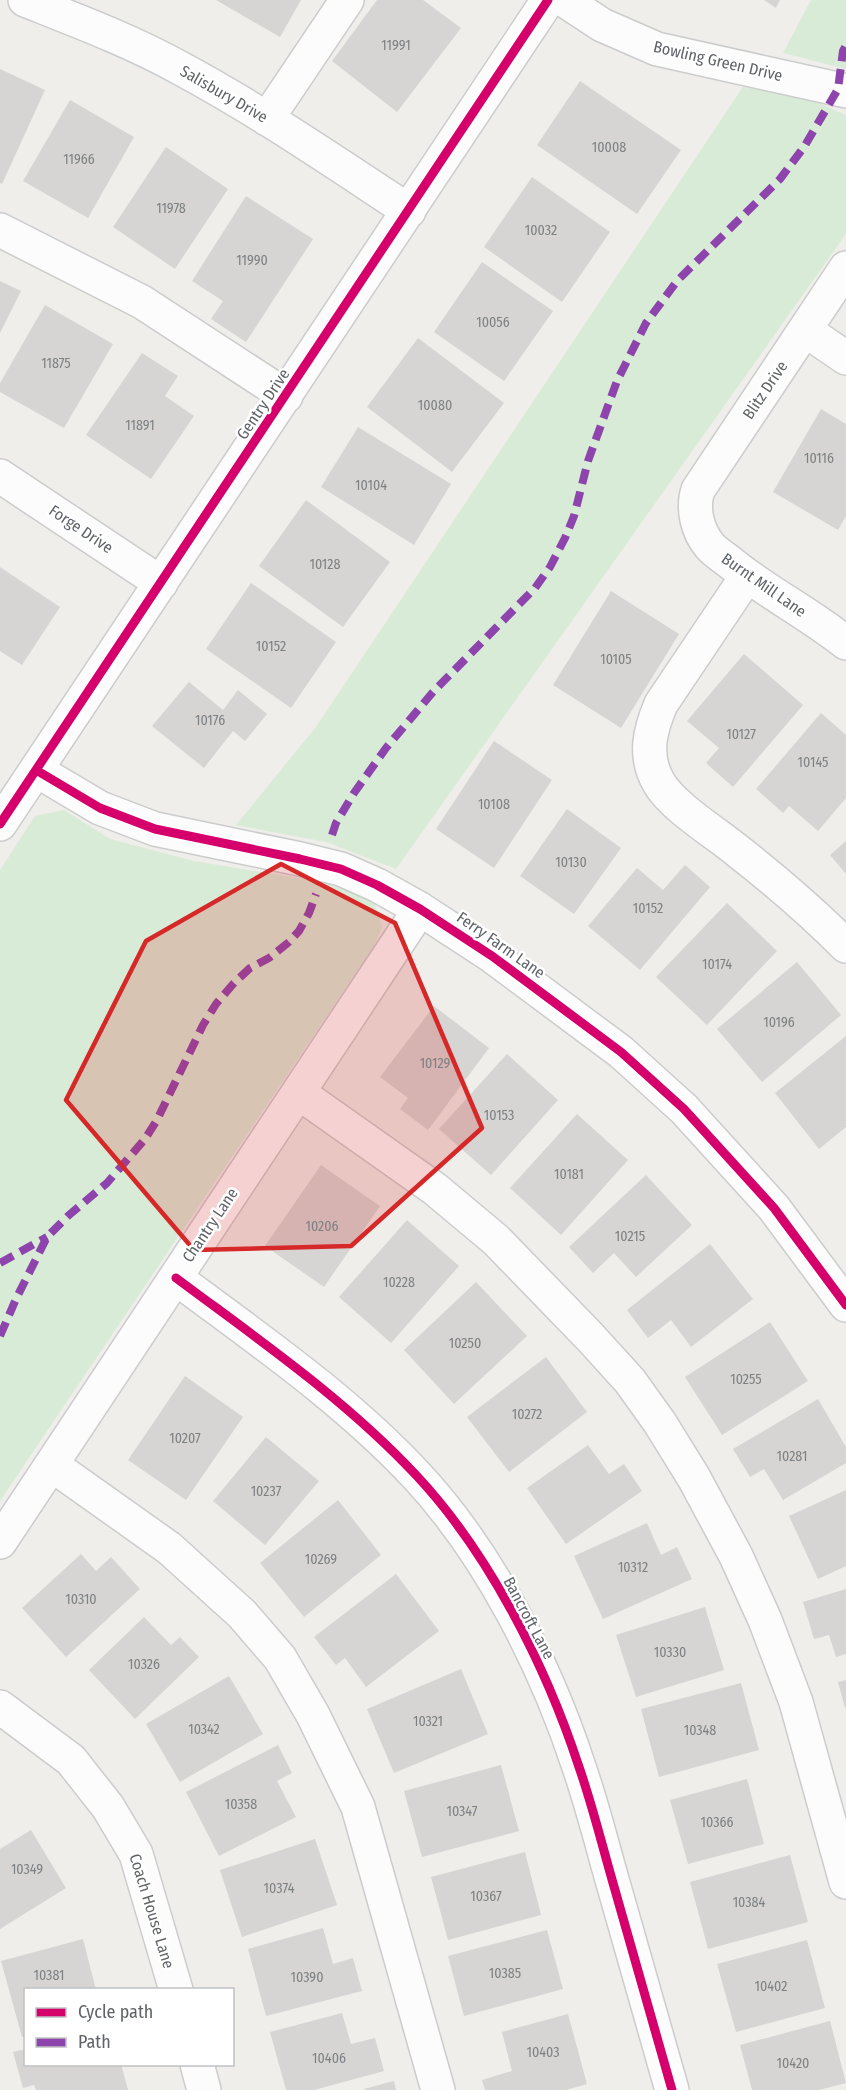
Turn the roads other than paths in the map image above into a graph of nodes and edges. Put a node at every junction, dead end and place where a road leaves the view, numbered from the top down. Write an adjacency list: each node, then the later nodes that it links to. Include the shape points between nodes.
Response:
1 (26, 0): 6 (street, Salisbury Drive, via 179,68)
2 (347, 0): 6 (street)
3 (548, 0): 7 (street, Gentry Drive)
4 (564, 0): 5 (street, Bowling Green Drive, via 603,24 657,49)
5 (846, 91)
6 (267, 118): 7 (street, Salisbury Drive)
7 (409, 211): 12 (street, Gentry Drive)
8 (0, 230): 12 (street, via 142,302)
9 (846, 268): 10 (street, Blitz Drive)
10 (805, 330): 11 (street); 14 (street, Blitz Drive, via 698,490)
11 (846, 358)
12 (286, 396): 16 (street, Gentry Drive)
13 (2, 482): 16 (street, Forge Drive)
14 (696, 515): 15 (street, Burnt Mill Lane, via 710,546)
15 (747, 576): 17 (street, Burnt Mill Lane); 21 (street, via 662,704 649,738 652,766 658,782 680,806 774,880)
16 (161, 583): 18 (street, Gentry Drive)
17 (846, 643)
18 (36, 770): 19 (street, Gentry Drive); 20 (street, Ferry Farm Lane, via 100,808 155,829 341,869)
19 (0, 824)
20 (420, 909): 22 (street, Chantry Lane); 24 (street, Ferry Farm Lane, via 492,956 621,1052 684,1109 774,1208)
21 (846, 946)
22 (299, 1093): 23 (street, Chantry Lane); 28 (street, via 435,1189 496,1240 591,1337 660,1423 694,1478 765,1620 796,1702)
23 (176, 1278): 25 (street, Chantry Lane); 33 (street, Bancroft Lane, via 363,1423 417,1477 472,1544 522,1632 579,1766)
24 (846, 1305)
25 (52, 1465): 26 (street, Chantry Lane); 32 (street, via 169,1548 242,1614 280,1658 358,1807)
26 (0, 1542)
27 (0, 1707): 29 (street, Coach House Lane, via 71,1761 108,1807 136,1854)
28 (846, 1882)
29 (176, 1988)
30 (198, 2066): 31 (street)
31 (204, 2090)
32 (438, 2090)
33 (672, 2090)

